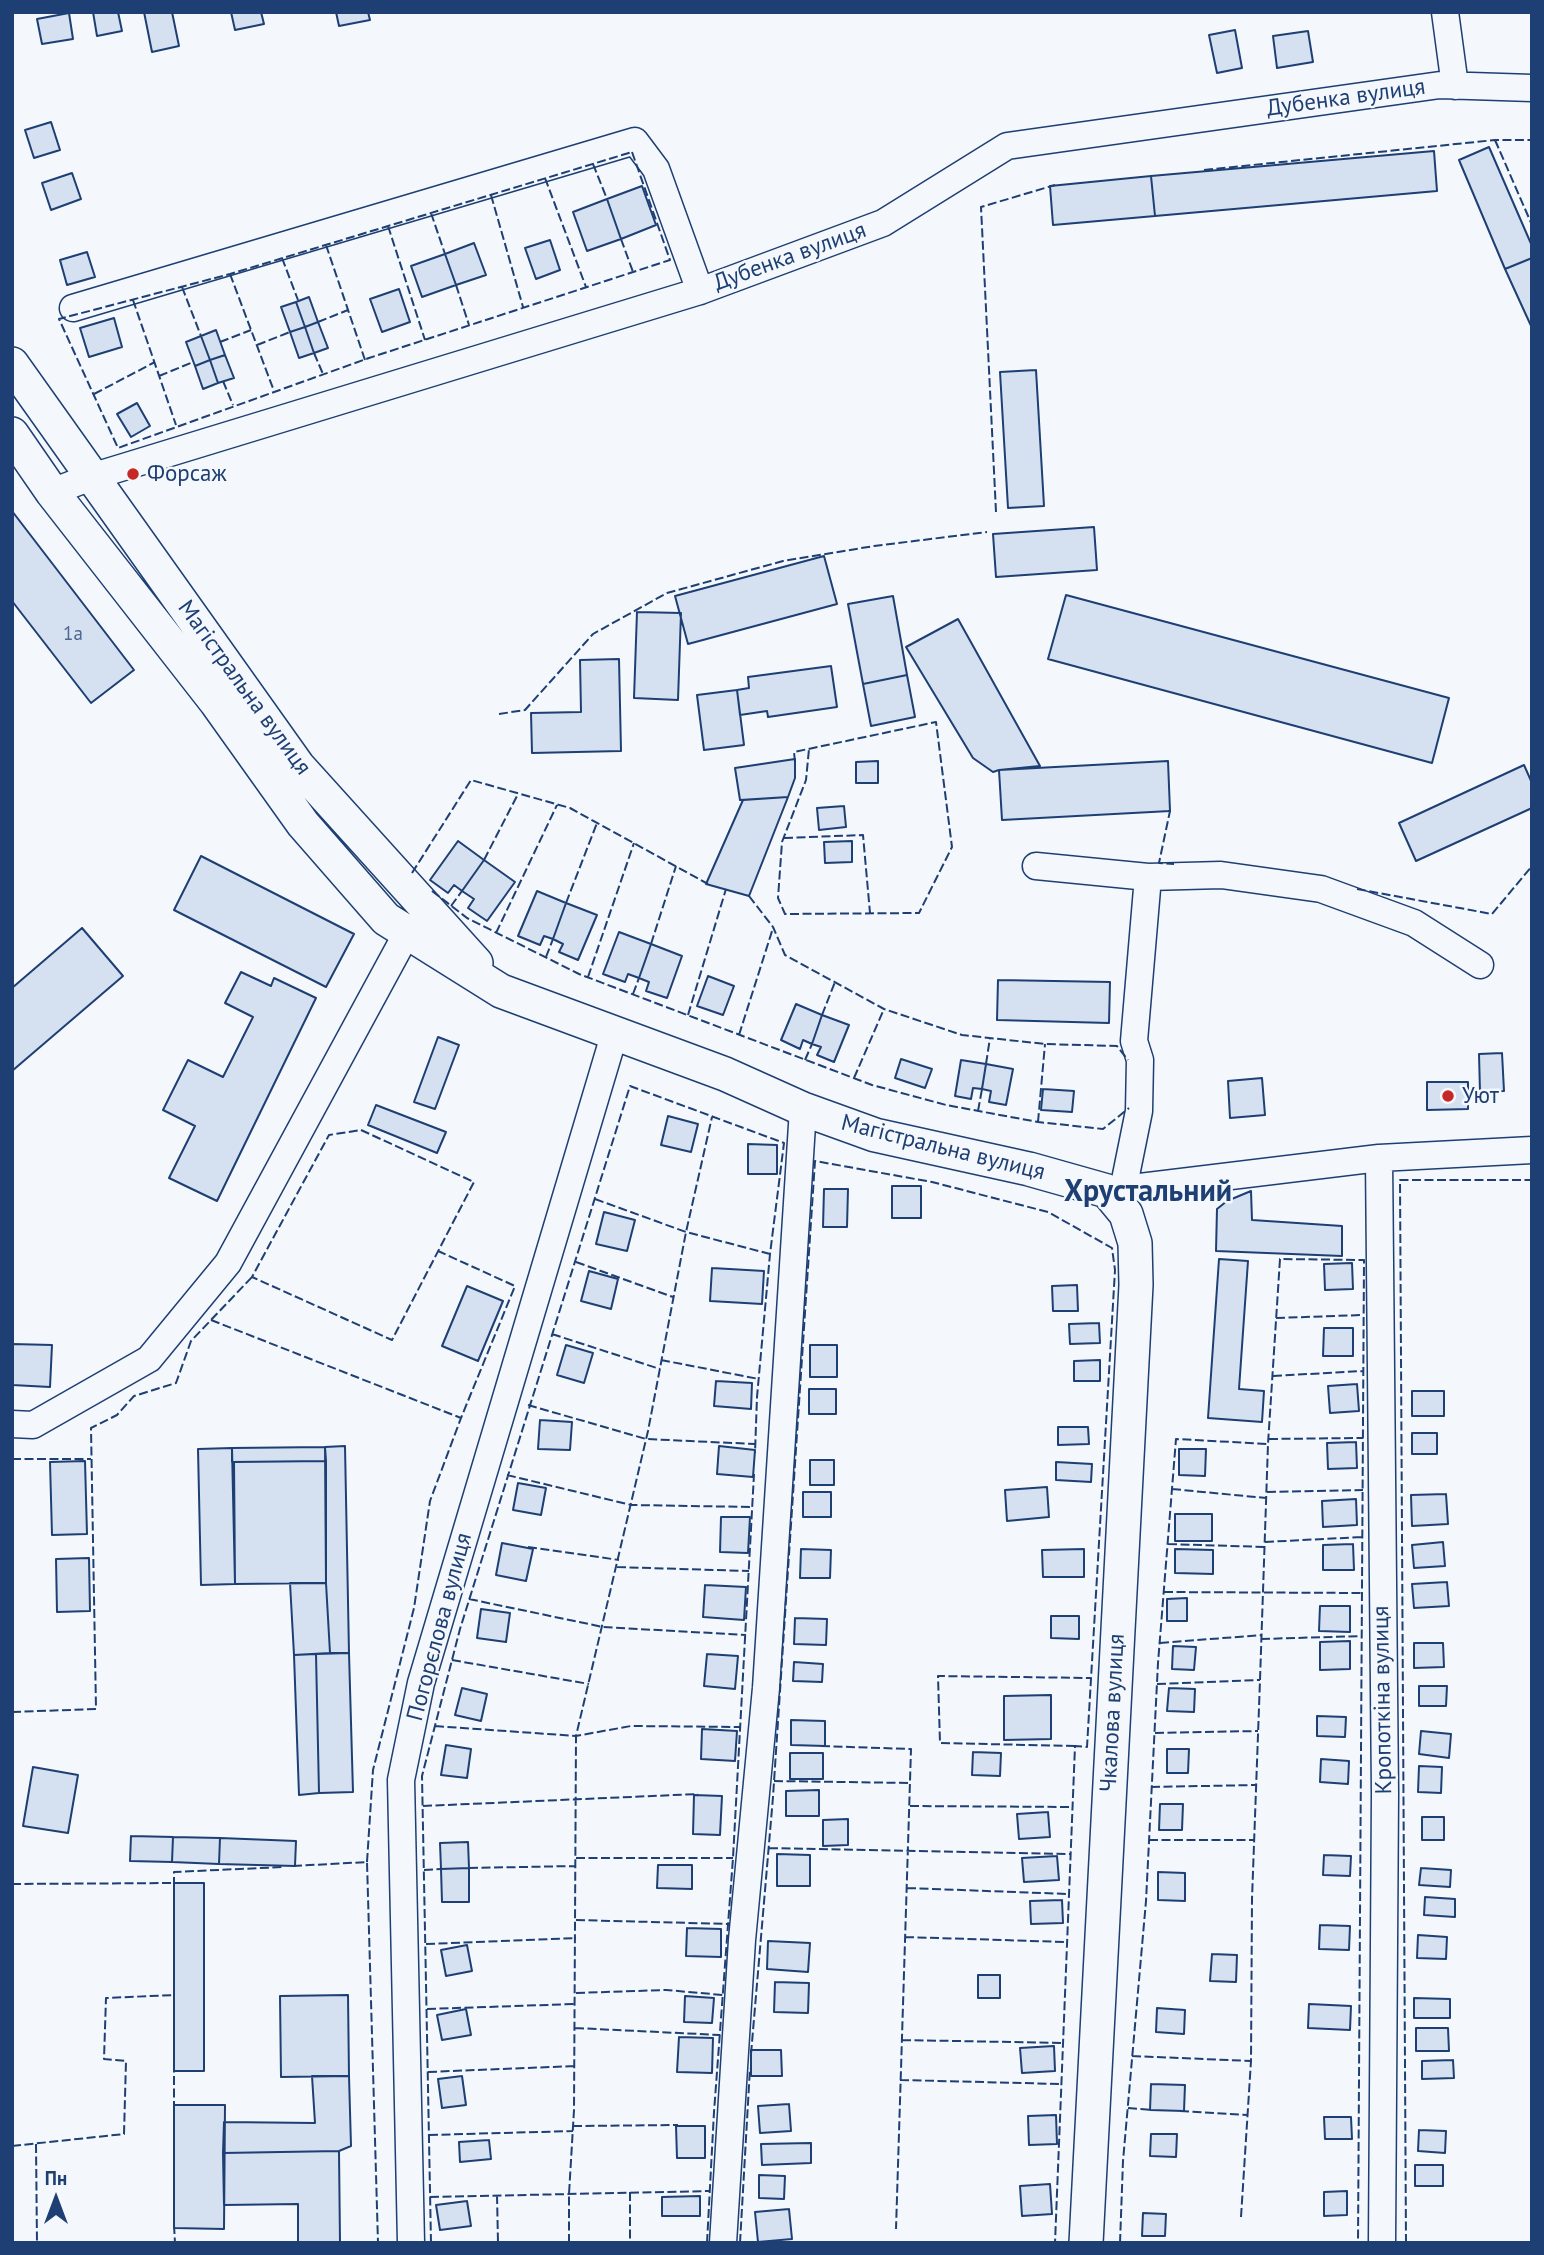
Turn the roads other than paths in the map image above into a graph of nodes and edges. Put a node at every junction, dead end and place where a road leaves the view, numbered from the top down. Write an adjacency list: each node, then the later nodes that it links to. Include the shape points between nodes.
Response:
1 (1444, 12): 2 (street)
2 (1455, 86): 3 (street, Дубенка вулиця); 4 (street, Дубенка вулиця, via 1007,146 883,223)
3 (1532, 88)
4 (700, 291): 5 (street, via 656,169 635,141); 8 (street, Дубенка вулиця)
5 (73, 308)
6 (12, 364): 8 (main road, Магістральна вулиця)
7 (12, 434): 9 (main road, Магістральна вулиця)
8 (91, 477): 9 (street, Дубенка вулиця); 14 (main road, Магістральна вулиця, via 298,766)
9 (52, 492): 12 (main road, Магістральна вулиця, via 216,702 303,824 386,919)
10 (1037, 866): 11 (street)
11 (1148, 877): 13 (street, via 1221,875 1321,890 1413,923); 19 (street, via 1134,1041 1140,1060 1139,1111)
12 (407, 933): 14 (main road, Магістральна вулиця); 20 (street, via 228,1263 149,1359 33,1425)
13 (1480, 965)
14 (501, 991): 15 (main road, Магістральна вулиця)
15 (615, 1032): 16 (main road, Магістральна вулиця, via 725,1073); 21 (street, Погорєлова вулиця, via 421,1683 401,1780)
16 (803, 1109): 19 (main road, Магістральна вулиця, via 875,1135); 22 (street, via 766,1688 742,1940)
17 (1532, 1150): 18 (street, Магістральна вулиця)
18 (1379, 1158): 19 (street, Магістральна вулиця); 24 (street, Кропоткіна вулиця, via 1385,1794)
19 (1115, 1191): 23 (main road, Чкалова вулиця, via 1135,1243 1136,1285)
20 (12, 1424)
21 (411, 2243)
22 (723, 2243)
23 (1086, 2243)
24 (1382, 2243)

